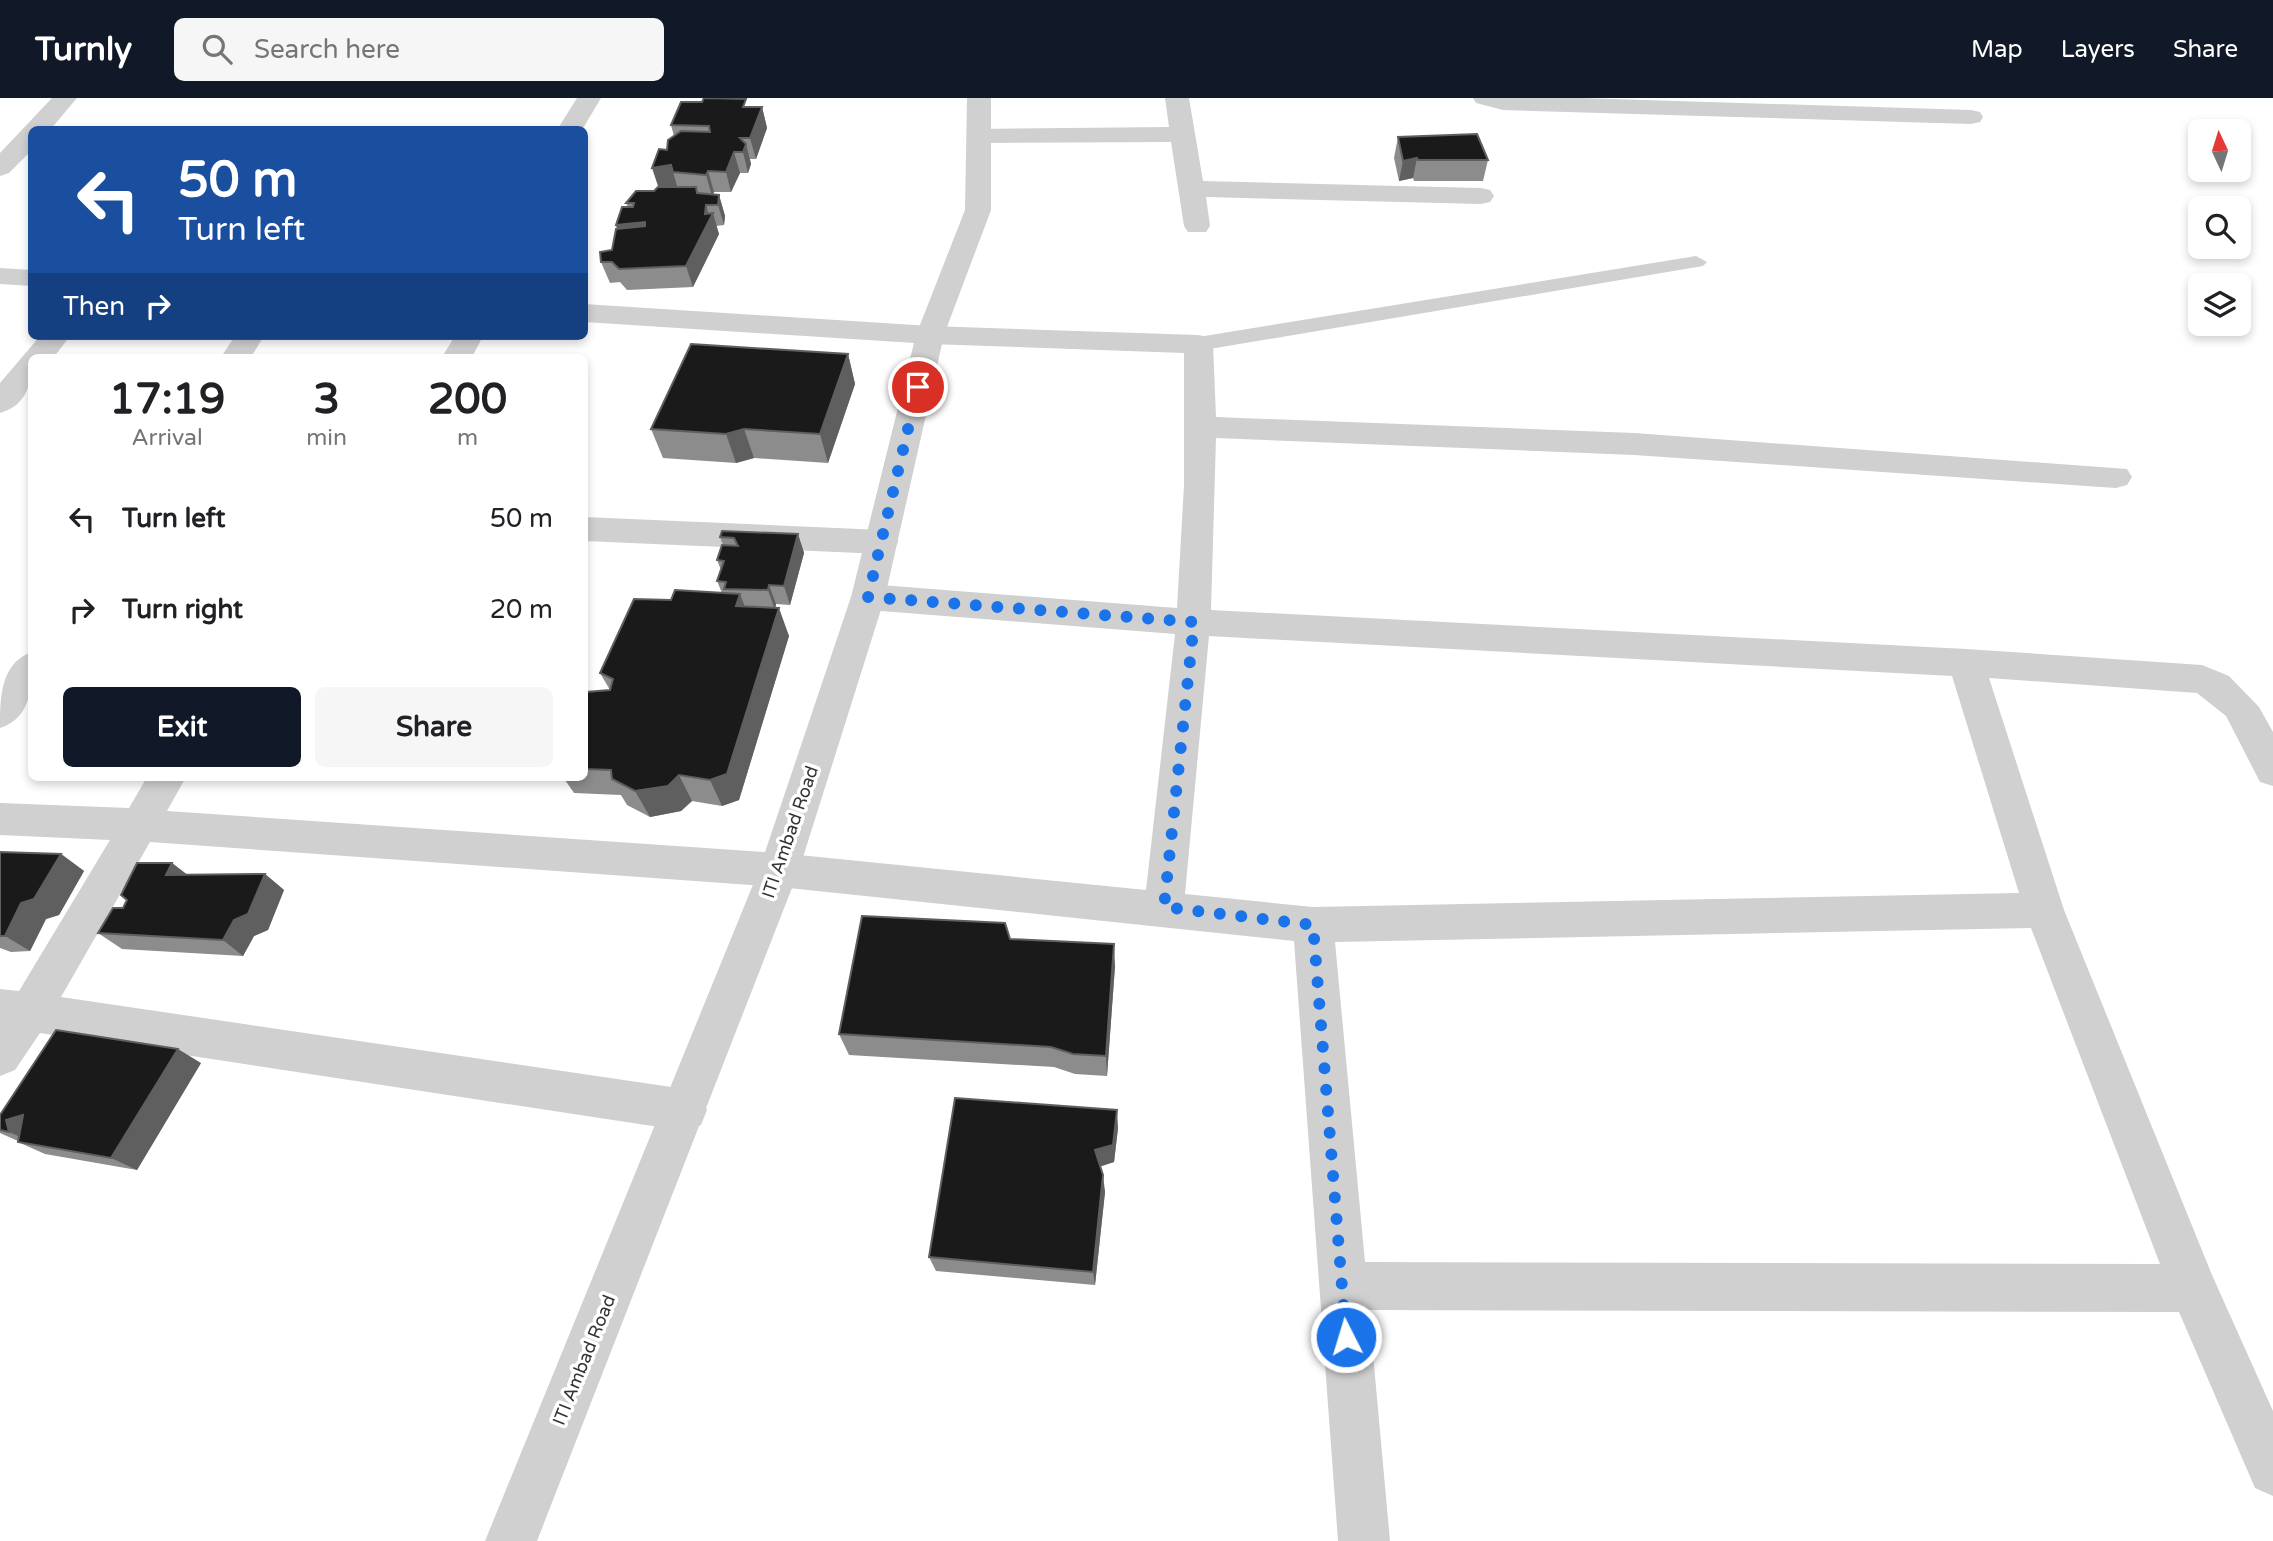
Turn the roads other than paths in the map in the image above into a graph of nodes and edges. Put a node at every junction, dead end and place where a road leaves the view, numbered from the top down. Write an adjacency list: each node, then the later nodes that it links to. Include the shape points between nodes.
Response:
1 (65, 98): 7 (street)
2 (589, 98): 8 (street)
3 (979, 98): 10 (street, ITI Ambad Road)
4 (1177, 98): 9 (street)
5 (1485, 98): 6 (street, via 1503,103)
6 (1971, 117)
7 (40, 126)
8 (572, 126)
9 (1183, 134): 10 (street); 13 (street)
10 (979, 136): 20 (street, ITI Ambad Road, via 978,211)
11 (28, 141): 12 (street)
12 (15, 159)
13 (1192, 189): 14 (street); 15 (street)
14 (1481, 196)
15 (1198, 226)
16 (1696, 262): 22 (lane)
17 (0, 276): 18 (street)
18 (28, 278)
19 (588, 313): 20 (street)
20 (930, 335): 22 (street); 29 (street, ITI Ambad Road)
21 (53, 340): 23 (street)
22 (1198, 344): 26 (street)
23 (41, 354)
24 (28, 370): 25 (street)
25 (0, 403)
26 (1203, 427): 27 (street, via 1634,444); 31 (street)
27 (2116, 477)
28 (588, 529): 29 (street)
29 (882, 542): 30 (street, ITI Ambad Road)
30 (868, 597): 31 (street); 39 (street, ITI Ambad Road)
31 (1194, 622): 32 (street); 40 (street)
32 (1966, 663): 35 (street, via 2202,679 2228,691 2239,703); 41 (street)
33 (28, 672): 34 (street)
34 (0, 714)
35 (2273, 771)
36 (165, 781): 38 (street)
37 (0, 819): 38 (street)
38 (141, 825): 39 (street); 43 (street)
39 (779, 870): 40 (street); 45 (street, ITI Ambad Road)
40 (1164, 907): 42 (street)
41 (2045, 910): 42 (street); 47 (street)
42 (1313, 925): 46 (street)
43 (15, 1010): 44 (street); 45 (street)
44 (0, 1056)
45 (685, 1110): 49 (street, ITI Ambad Road)
46 (1341, 1286): 47 (street); 50 (street)
47 (2193, 1288): 48 (street)
48 (2273, 1470)
49 (511, 1541)
50 (1364, 1541)

